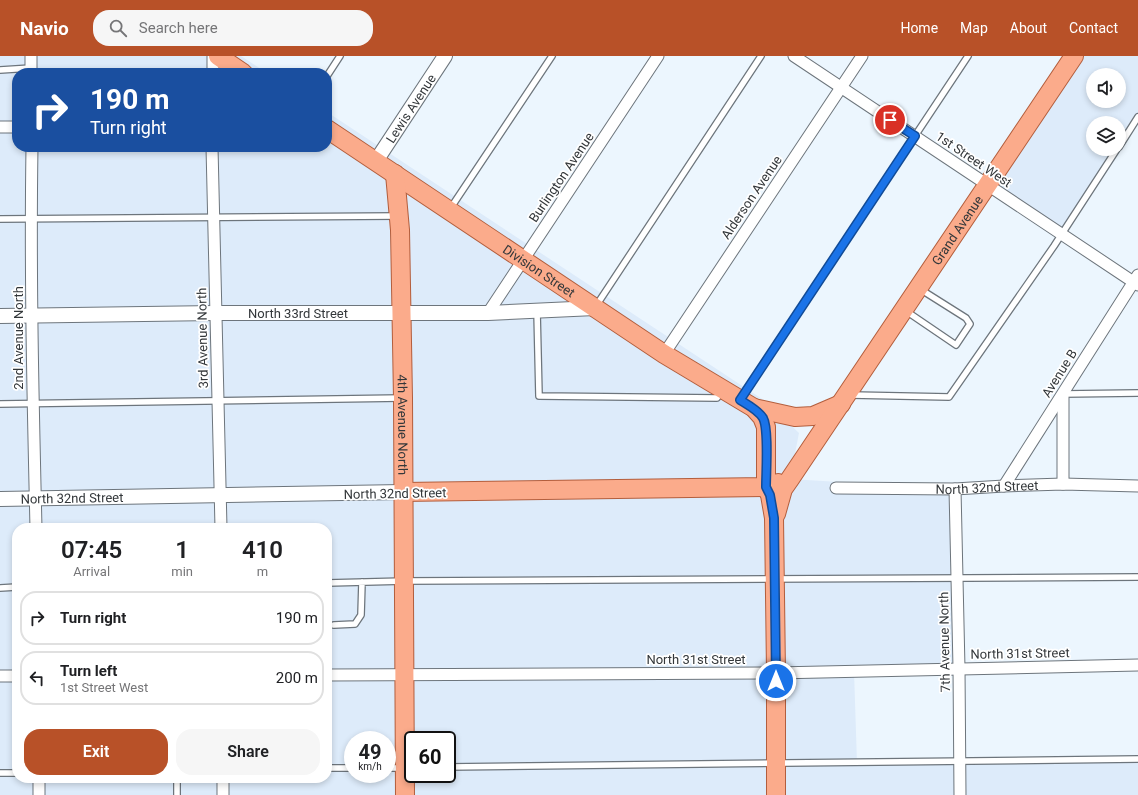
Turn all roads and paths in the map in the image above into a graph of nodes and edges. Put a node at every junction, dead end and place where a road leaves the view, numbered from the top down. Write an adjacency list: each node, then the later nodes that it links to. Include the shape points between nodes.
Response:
1 (31, 56): 12 (street)
2 (213, 56): 13 (street)
3 (340, 56): 14 (lane)
4 (446, 56): 27 (street, Lewis Avenue)
5 (552, 56): 30 (lane)
6 (658, 56): 36 (street, Burlington Avenue)
7 (761, 56): 39 (lane)
8 (794, 56): 17 (street, 1st Street West)
9 (862, 56): 17 (street, Alderson Avenue)
10 (968, 56): 22 (lane)
11 (1074, 56): 29 (main road, Grand Avenue)
12 (31, 68)
13 (213, 68)
14 (332, 68)
15 (0, 70): 16 (lane)
16 (12, 70)
17 (841, 87): 22 (street, 1st Street West); 47 (street, Alderson Avenue)
18 (1138, 117): 23 (lane)
19 (0, 127): 20 (street)
20 (12, 127)
21 (332, 132): 27 (main road, Division Street)
22 (915, 136): 29 (street, 1st Street West); 56 (lane)
23 (1126, 136)
24 (32, 152): 34 (street, 2nd Avenue North)
25 (212, 152): 32 (street, 3rd Avenue North)
26 (1113, 156): 35 (lane)
27 (376, 161): 28 (main road, Division Street)
28 (395, 174): 30 (main road, Division Street); 31 (main road, 4th Avenue North)
29 (988, 185): 35 (street, 1st Street West); 38 (main road, Grand Avenue)
30 (450, 210): 36 (main road, Division Street)
31 (399, 216): 32 (lane); 44 (main road, 4th Avenue North)
32 (213, 218): 34 (lane); 42 (street, 3rd Avenue North)
33 (0, 219): 34 (lane)
34 (31, 219): 45 (street, 2nd Avenue North)
35 (1062, 235): 37 (street, 1st Street West); 52 (lane, via 949,397)
36 (523, 260): 39 (main road, Division Street); 43 (street, Burlington Avenue)
37 (1136, 281): 50 (street, Avenue B)
38 (919, 288): 41 (main road, Grand Avenue); 41 (lane, via 966,318 970,324 956,345)
39 (595, 308): 40 (street, North 33rd Street); 47 (main road, Division Street)
40 (536, 310): 43 (street, North 33rd Street); 48 (lane, via 538,396 717,398)
41 (904, 310): 52 (main road, Grand Avenue)
42 (216, 313): 44 (street, North 33rd Street); 45 (street, North 33rd Street); 53 (street, 3rd Avenue North)
43 (488, 313): 44 (street, North 33rd Street)
44 (402, 314): 51 (main road, 4th Avenue North)
45 (32, 315): 46 (street, North 33rd Street); 55 (street, 2nd Avenue North)
46 (0, 316)
47 (664, 354): 48 (main road, Division Street)
48 (722, 389): 56 (main road, Division Street)
49 (1138, 393): 50 (lane)
50 (1063, 394): 58 (street); 59 (street, Avenue B)
51 (404, 398): 53 (lane); 64 (main road, 4th Avenue North)
52 (844, 399): 56 (main road, via 813,416 795,417); 57 (main road, Grand Avenue)
53 (218, 401): 55 (lane); 65 (street, 3rd Avenue North)
54 (0, 404): 55 (lane)
55 (32, 404): 67 (street, 2nd Avenue North)
56 (747, 404): 61 (main road, via 762,417 766,426)
57 (790, 479): 61 (main road, North 32nd Street); 68 (main road, Grand Avenue, via 783,489)
58 (1063, 484): 59 (street, North 32nd Street); 60 (street, North 32nd Street)
59 (1004, 486): 63 (street, North 32nd Street)
60 (1138, 486)
61 (766, 487): 64 (main road, North 32nd Street); 68 (main road)
62 (836, 488): 63 (street, North 32nd Street)
63 (955, 489): 72 (street, 7th Avenue North)
64 (403, 492): 65 (street, North 32nd Street); 74 (main road, 4th Avenue North)
65 (220, 496): 67 (street, North 32nd Street); 70 (street, 3rd Avenue North)
66 (0, 499): 67 (street, North 32nd Street)
67 (35, 499): 69 (street, 2nd Avenue North)
68 (774, 518): 73 (main road)
69 (36, 523)
70 (221, 523)
71 (1138, 577): 72 (lane)
72 (957, 578): 73 (lane); 81 (street, 7th Avenue North)
73 (776, 579): 74 (lane); 82 (main road)
74 (405, 581): 75 (lane); 83 (main road, 4th Avenue North)
75 (362, 582): 76 (lane); 79 (lane, via 361,615 355,624)
76 (332, 583)
77 (0, 588): 78 (lane)
78 (12, 588)
79 (334, 625)
80 (1138, 665): 81 (street, North 31st Street)
81 (959, 668): 82 (street, North 31st Street); 89 (street, 7th Avenue North)
82 (776, 673): 83 (street, North 31st Street); 90 (main road)
83 (404, 674): 84 (street, North 31st Street); 87 (main road, 4th Avenue North)
84 (332, 675)
85 (0, 676): 86 (street)
86 (12, 676)
87 (407, 731)
88 (1138, 759): 89 (lane)
89 (959, 762): 90 (lane); 105 (street, 7th Avenue North)
90 (775, 764): 91 (lane); 104 (main road)
91 (456, 767)
92 (332, 768): 93 (lane)
93 (344, 768)
94 (0, 773): 95 (lane)
95 (12, 773)
96 (39, 783): 100 (street)
97 (177, 783): 101 (lane)
98 (223, 783): 102 (street)
99 (407, 783): 103 (main road, 4th Avenue North)
100 (39, 795)
101 (177, 795)
102 (223, 795)
103 (405, 795)
104 (776, 795)
105 (960, 795)

